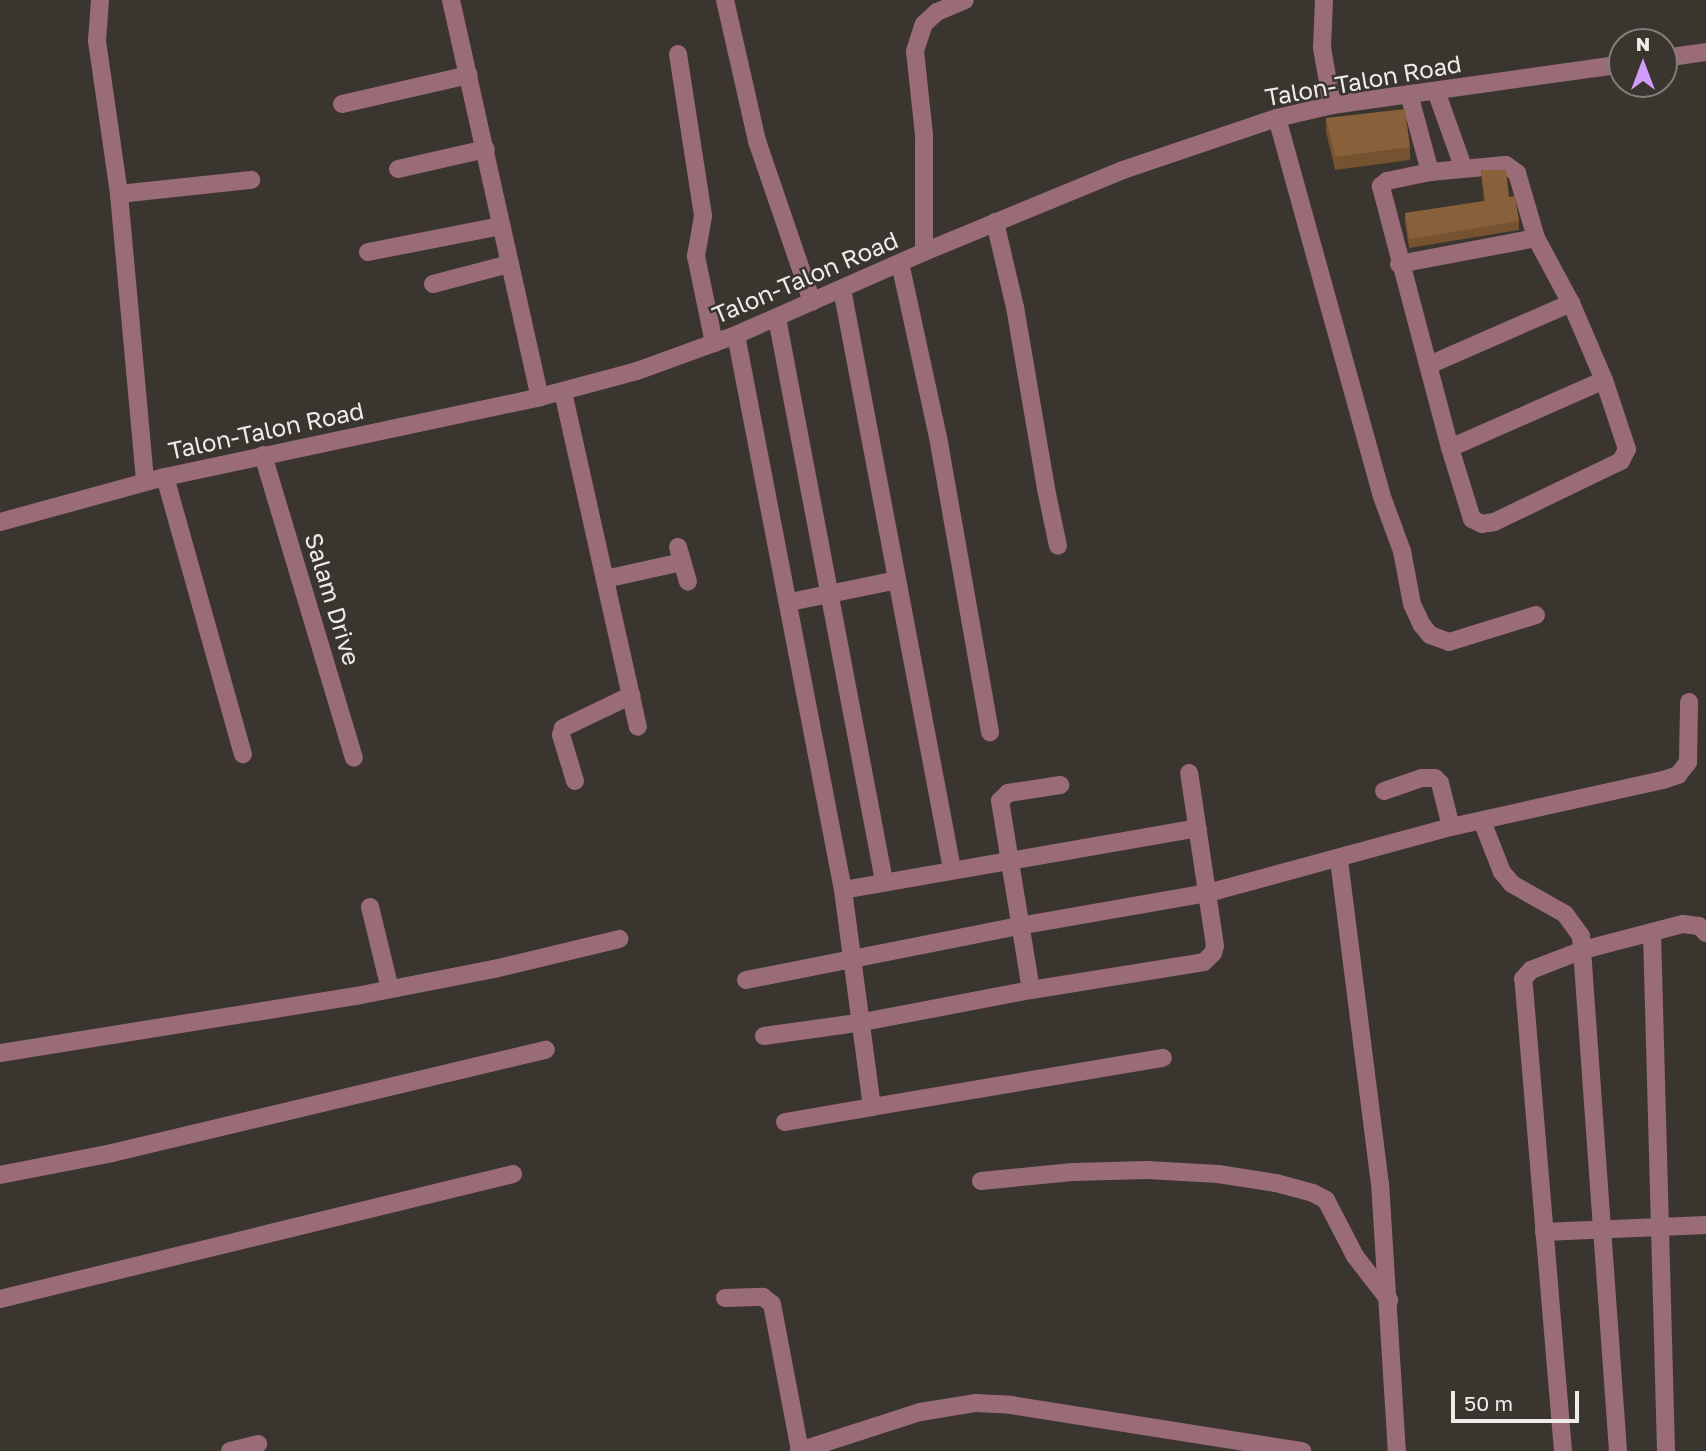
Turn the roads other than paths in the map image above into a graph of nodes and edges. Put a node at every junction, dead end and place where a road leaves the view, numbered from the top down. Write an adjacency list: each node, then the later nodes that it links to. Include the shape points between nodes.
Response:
1 (100, 0): 21 (street, via 97,41)
2 (451, 0): 10 (street)
3 (725, 0): 32 (street, via 757,141)
4 (965, 0): 26 (street, via 937,12 924,24 915,51 923,135)
5 (1324, 0): 14 (street, via 1322,48)
6 (1706, 52): 8 (street)
7 (678, 54): 36 (street, via 703,216 695,256)
8 (1678, 56)
9 (1608, 66): 11 (street, Talon-Talon Road)
10 (469, 75): 13 (street); 16 (street)
11 (1436, 91): 12 (street, Talon-Talon Road); 17 (street)
12 (1409, 94): 14 (street, Talon-Talon Road); 19 (street)
13 (342, 104)
14 (1332, 105): 15 (street, Talon-Talon Road)
15 (1277, 118): 22 (street, Talon-Talon Road, via 1123,170); 52 (street, via 1381,494 1402,551 1412,604 1422,625 1430,635 1450,642)
16 (486, 149): 18 (street); 23 (street)
17 (1463, 166): 19 (street); 24 (street, via 1513,168)
18 (398, 169)
19 (1430, 172): 29 (street, via 1387,181 1381,187)
20 (251, 180): 21 (street)
21 (119, 194): 44 (street)
22 (995, 222): 26 (street, Talon-Talon Road); 46 (street)
23 (501, 226): 25 (street); 28 (street)
24 (1536, 238): 29 (street); 33 (street)
25 (368, 252)
26 (924, 252): 27 (street, Talon-Talon Road)
27 (901, 263): 31 (street, Talon-Talon Road); 56 (street, via 938,437)
28 (509, 264): 30 (street); 40 (street)
29 (1399, 264): 37 (street)
30 (433, 284)
31 (842, 289): 32 (street, Talon-Talon Road); 48 (street)
32 (812, 302): 34 (street, Talon-Talon Road)
33 (1571, 303): 37 (street); 38 (street)
34 (777, 318): 35 (street, Talon-Talon Road); 50 (street)
35 (736, 335): 36 (street, Talon-Talon Road); 51 (street)
36 (714, 343): 39 (street, Talon-Talon Road)
37 (1429, 365): 41 (street)
38 (1604, 380): 41 (street); 41 (street, via 1627,441 1625,456 1494,522 1482,524 1472,519)
39 (563, 391): 40 (street, Talon-Talon Road); 47 (street)
40 (540, 397): 42 (street, Talon-Talon Road)
41 (1450, 448)
42 (263, 455): 43 (street, Talon-Talon Road); 58 (street, Salam Drive)
43 (165, 477): 44 (street, Talon-Talon Road); 57 (street)
44 (145, 482): 45 (street, Talon-Talon Road)
45 (0, 522)
46 (1058, 546)
47 (605, 579): 49 (street, via 680,555); 53 (street)
48 (897, 580): 50 (street); 68 (street)
49 (688, 582)
50 (830, 595): 51 (street); 69 (street)
51 (790, 602): 70 (street)
52 (1536, 615)
53 (632, 695): 55 (street); 60 (street, via 563,728)
54 (1689, 702): 63 (street, via 1690,751 1678,775)
55 (638, 727)
56 (990, 732)
57 (243, 754)
58 (354, 758)
59 (1189, 773): 65 (street)
60 (575, 781)
61 (1060, 785): 67 (street, via 1008,793 1000,802)
62 (1384, 791): 64 (street, via 1420,778 1435,778)
63 (1482, 821): 64 (street); 77 (street, via 1502,872 1512,884 1565,914 1581,936)
64 (1451, 827): 66 (street)
65 (1198, 828): 67 (street); 71 (street)
66 (1339, 860): 71 (street); 98 (street, via 1380,1183)
67 (1010, 862): 68 (street); 73 (street)
68 (952, 869): 69 (street)
69 (884, 881): 70 (street)
70 (843, 890): 78 (street)
71 (1208, 893): 73 (street); 81 (street, via 1215,946 1203,962)
72 (370, 907): 80 (street)
73 (1018, 926): 78 (street); 81 (street)
74 (1652, 933): 75 (street, via 1691,923); 77 (street); 93 (street)
75 (1706, 933)
76 (619, 939): 80 (street)
77 (1583, 950): 94 (street); 95 (street, via 1531,970 1523,979)
78 (854, 957): 79 (street); 82 (street)
79 (746, 980)
80 (390, 989): 85 (street)
81 (1031, 990): 82 (street)
82 (863, 1022): 83 (street); 87 (street)
83 (764, 1036)
84 (546, 1049): 90 (street, via 113,1153)
85 (0, 1053)
86 (1163, 1058): 87 (street)
87 (872, 1107): 88 (street)
88 (785, 1122)
89 (513, 1174): 97 (street)
90 (0, 1175)
91 (981, 1181): 98 (street, via 1147,1170 1218,1174 1313,1193 1325,1200 1355,1256)
92 (1706, 1226): 93 (street)
93 (1661, 1227): 94 (street); 106 (street)
94 (1602, 1229): 95 (street); 105 (street)
95 (1544, 1231): 104 (street)
96 (725, 1298): 101 (street, via 763,1297 772,1304)
97 (0, 1299)
98 (1389, 1300): 103 (street)
99 (258, 1444): 100 (street)
100 (230, 1451)
101 (799, 1451): 102 (street, via 920,1412 976,1403)
102 (1302, 1451)
103 (1397, 1451)
104 (1563, 1451)
105 (1618, 1451)
106 (1666, 1451)

